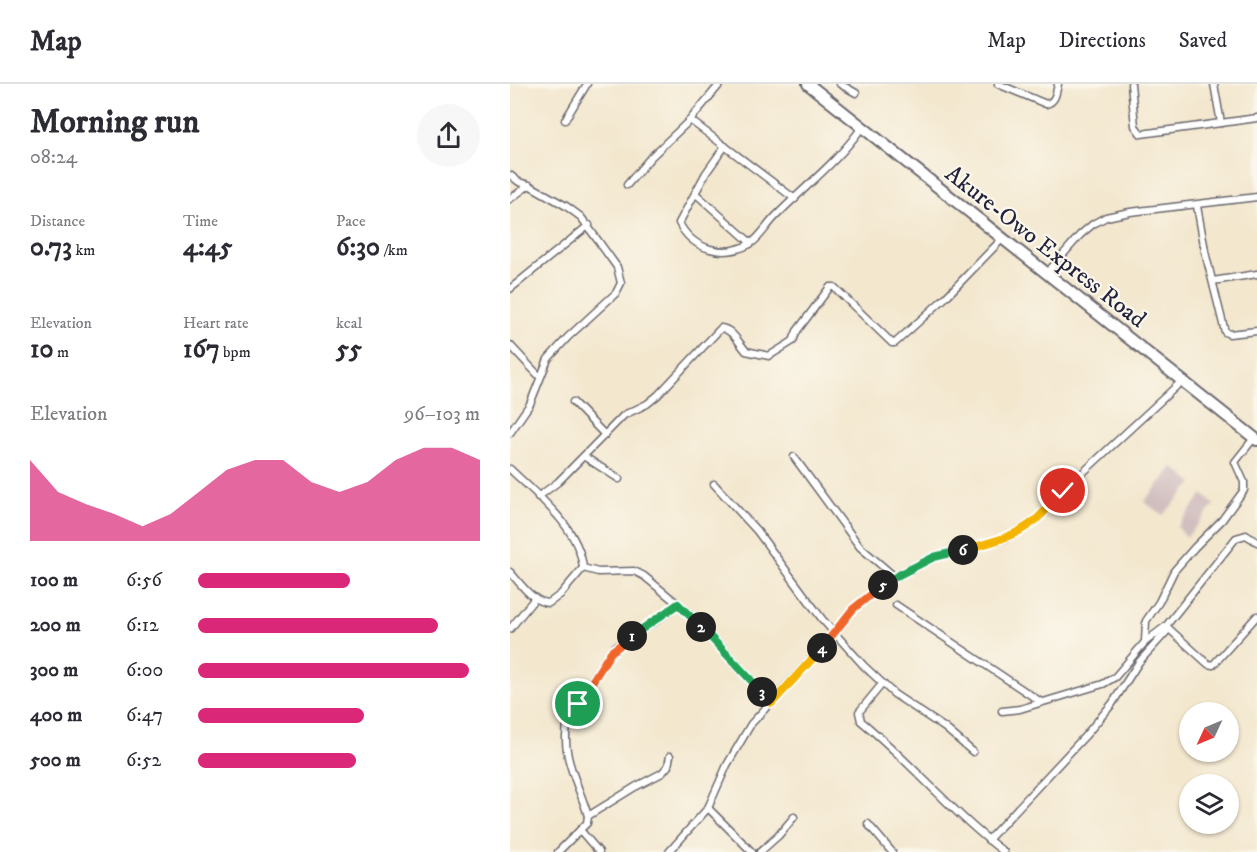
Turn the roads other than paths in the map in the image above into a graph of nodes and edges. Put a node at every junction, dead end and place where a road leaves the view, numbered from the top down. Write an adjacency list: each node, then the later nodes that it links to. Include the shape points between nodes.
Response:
1 (587, 84): 12 (street)
2 (720, 84): 13 (street)
3 (808, 84): 9 (highway, Akure-Owo Express Road)
4 (840, 84): 10 (street)
5 (998, 84): 6 (street, via 1046,105 1054,99)
6 (1058, 84)
7 (1131, 84): 14 (street, via 1136,126 1141,134)
8 (1215, 84): 14 (street)
9 (820, 88): 15 (highway, Akure-Owo Express Road)
10 (856, 93)
11 (1257, 118): 14 (street)
12 (565, 120)
13 (690, 120): 16 (street); 19 (street)
14 (1221, 123)
15 (862, 128): 23 (street, via 849,147); 26 (highway, Akure-Owo Express Road)
16 (725, 146): 20 (street); 23 (street)
17 (510, 175): 18 (street)
18 (529, 185): 22 (street); 25 (street, via 566,206)
19 (627, 185)
20 (696, 194): 27 (street); 27 (street, via 679,223 693,243 712,251 733,250)
21 (1257, 197): 24 (street)
22 (510, 199)
23 (795, 199): 27 (street)
24 (1197, 206): 28 (street, via 1106,218 1080,235); 30 (street)
25 (589, 225): 31 (street); 34 (street, via 617,267 620,289 552,353)
26 (1003, 238): 28 (highway, Akure-Owo Express Road); 38 (street, via 898,342 892,343 837,289 830,287 793,341 780,351 769,356 746,351 727,329 721,328 658,395 624,416)
27 (751, 243)
28 (1047, 273): 35 (highway, Akure-Owo Express Road)
29 (1257, 274): 30 (street)
30 (1213, 281): 32 (street, via 1227,333)
31 (510, 289)
32 (1257, 331)
33 (510, 345): 34 (street)
34 (540, 377): 37 (street, via 530,404)
35 (1182, 381): 39 (highway, Akure-Owo Express Road); 49 (street, via 1035,522 1004,539 934,557)
36 (573, 402): 38 (street)
37 (511, 429)
38 (605, 435): 40 (street)
39 (1255, 439): 57 (street, via 1235,462 1244,490 1174,571 1146,621)
40 (585, 457): 43 (street); 45 (street)
41 (794, 457): 49 (street, via 860,547)
42 (510, 469): 45 (street)
43 (620, 478)
44 (714, 484): 56 (street, via 757,531)
45 (538, 497): 47 (street, via 576,542)
46 (1257, 542): 54 (street, via 1246,535 1236,538)
47 (583, 568): 50 (street, via 549,603); 51 (street, via 598,572 634,571)
48 (510, 572): 50 (street)
49 (895, 577): 56 (street, via 853,609)
50 (535, 598): 55 (street)
51 (678, 604): 60 (street); 65 (street, via 616,646 569,717 565,728 570,766)
52 (896, 605): 59 (street)
53 (1257, 616): 54 (street, via 1213,664 1208,664)
54 (1167, 627): 57 (street); 69 (street, via 1112,704)
55 (510, 628)
56 (835, 633): 58 (street); 60 (street)
57 (1145, 642): 59 (street, via 1109,681)
58 (882, 684): 62 (street); 69 (street, via 860,712 861,721)
59 (1041, 702): 61 (street)
60 (772, 703): 64 (street, via 746,732)
61 (1002, 711)
62 (973, 752)
63 (670, 756): 65 (street, via 662,773)
64 (708, 808): 72 (street); 73 (street)
65 (588, 816): 68 (street)
66 (794, 817): 74 (street)
67 (868, 824): 75 (street)
68 (580, 830): 70 (street); 71 (street)
69 (988, 840): 76 (street)
70 (558, 852)
71 (599, 852)
72 (669, 852)
73 (752, 852)
74 (760, 852)
75 (892, 852)
76 (1004, 852)

